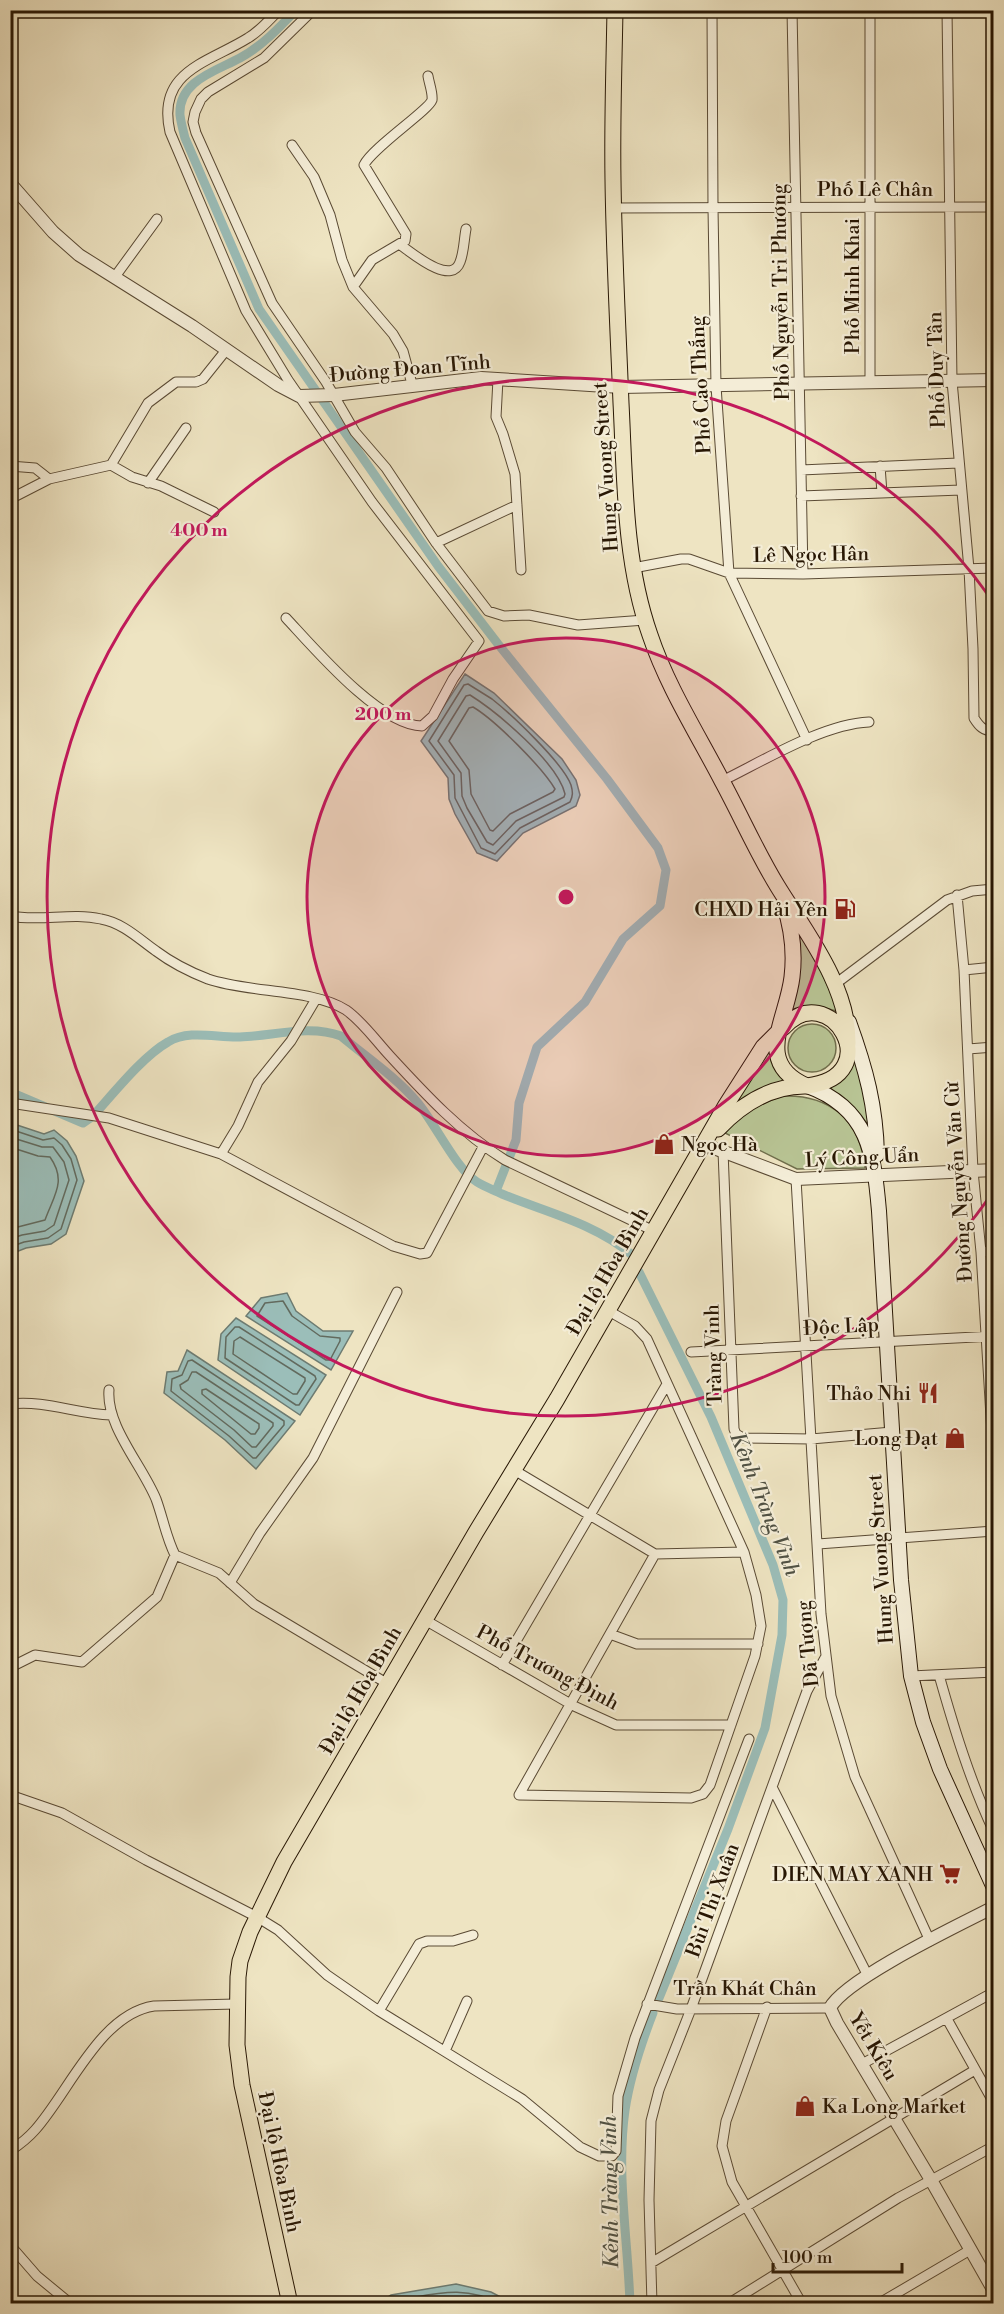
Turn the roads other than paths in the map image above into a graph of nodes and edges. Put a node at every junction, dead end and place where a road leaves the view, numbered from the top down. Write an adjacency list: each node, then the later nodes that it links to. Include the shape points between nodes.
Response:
1 (279, 10): 32 (street, via 251,37 194,66 175,85 167,108 168,122 242,303)
2 (313, 10): 31 (street, via 264,58 208,92 201,99 194,122 212,174 272,303)
3 (615, 10): 15 (highway, Hung Vuong Street)
4 (712, 10): 16 (street, Phố Cao Thắng)
5 (792, 10): 11 (street, Phố Nguyễn Tri Phương)
6 (870, 10): 12 (street, Phố Minh Khai)
7 (947, 10): 13 (street, Phố Duy Tân)
8 (428, 76): 19 (street, via 432,97 429,105 364,165 406,234 405,241)
9 (292, 145): 21 (street, via 315,177)
10 (10, 183): 20 (street, via 65,244)
11 (796, 207): 12 (street, Phố Lê Chân); 16 (street, Phố Lê Chân); 28 (street, Phố Nguyễn Tri Phương)
12 (870, 207): 13 (street, Phố Lê Chân); 26 (street, Phố Minh Khai)
13 (951, 207): 14 (street, Phố Lê Chân); 25 (street, Phố Duy Tân)
14 (993, 207)
15 (613, 208): 16 (street, Phố Lê Chân); 30 (highway, Hung Vuong Street)
16 (713, 208): 29 (street, Phố Cao Thắng)
17 (158, 219): 20 (street)
18 (466, 229): 19 (street, via 460,262 454,270 446,272)
19 (399, 244): 21 (street, via 372,260)
20 (114, 278): 22 (street)
21 (353, 287): 27 (street, via 393,334 403,351)
22 (227, 350): 32 (street); 36 (street, via 200,381 176,382 158,394 143,411)
23 (498, 378): 27 (street, Đường Đoan Tĩnh); 30 (street, Đường Đoan Tĩnh); 45 (street, via 496,417 513,463)
24 (993, 380): 25 (street, Đường Đoan Tĩnh)
25 (952, 381): 26 (street, Đường Đoan Tĩnh); 34 (street, Phố Duy Tân)
26 (870, 382): 28 (street, Đường Đoan Tĩnh)
27 (412, 384): 31 (street, Đường Đoan Tĩnh)
28 (800, 384): 29 (street, Đường Đoan Tĩnh); 38 (street, Phố Nguyễn Tri Phương)
29 (716, 386): 30 (street, Đường Đoan Tĩnh); 52 (street, Phố Cao Thắng)
30 (621, 387): 48 (highway, Hung Vuong Street)
31 (330, 395): 32 (street, Đường Đoan Tĩnh); 47 (street, via 386,468)
32 (303, 397): 54 (street, via 391,528 479,641 433,716 422,726 416,726 367,699)
33 (186, 428): 40 (street)
34 (958, 462): 37 (street); 41 (street, Phố Duy Tân)
35 (10, 465): 39 (street, via 35,468)
36 (111, 465): 39 (street); 40 (street)
37 (880, 466): 38 (street); 42 (street)
38 (801, 470): 43 (street, Phố Nguyễn Tri Phương)
39 (49, 479): 44 (street)
40 (148, 483): 46 (street)
41 (961, 490): 42 (street); 50 (street, Phố Duy Tân)
42 (882, 493): 43 (street)
43 (801, 496): 53 (street, Phố Nguyễn Tri Phương)
44 (10, 499)
45 (517, 505): 47 (street); 51 (street)
46 (214, 512)
47 (436, 543): 55 (street, via 488,610 497,614 530,615 578,625)
48 (633, 568): 52 (street, Lê Ngọc Hân, via 681,559); 55 (highway, Hung Vuong Street)
49 (993, 568): 50 (street, Lê Ngọc Hân)
50 (969, 569): 53 (street, Lê Ngọc Hân); 57 (street, Phố Duy Tân, via 974,718 979,726)
51 (521, 570)
52 (729, 573): 53 (street, Lê Ngọc Hân); 58 (street, Phố Cao Thắng)
53 (803, 574)
54 (286, 618)
55 (645, 620): 59 (highway, Hung Vuong Street, via 658,658)
56 (869, 722): 58 (street, via 839,727)
57 (993, 730)
58 (807, 740): 59 (street)
59 (722, 781): 60 (highway, Hung Vuong Street)
60 (778, 887): 66 (highway, via 810,934); 67 (highway, via 793,941)
61 (993, 888): 62 (street)
62 (957, 895): 65 (street, Đường Nguyễn Văn Cừ); 66 (street)
63 (10, 916): 68 (street, via 102,919 125,928 180,966 209,979)
64 (993, 967): 65 (street)
65 (964, 970): 73 (street, Đường Nguyễn Văn Cừ)
66 (834, 985): 69 (highway)
67 (790, 990): 70 (highway); 70 (highway)
68 (316, 999): 78 (street, via 347,1011); 80 (street, via 291,1041 258,1082)
69 (843, 1005): 71 (highway); 74 (main road)
70 (777, 1035): 71 (highway, via 800,1015 812,1013 835,1021); 75 (highway, via 780,1065 787,1075); 77 (highway, via 726,1105)
71 (847, 1037): 74 (main road); 75 (highway, via 848,1055 838,1075 829,1082)
72 (993, 1047): 73 (street)
73 (968, 1049): 82 (street, Đường Nguyễn Văn Cừ)
74 (866, 1068): 83 (main road, via 876,1134)
75 (807, 1086): 77 (highway, via 773,1091 754,1099); 83 (main road, via 834,1099 855,1120 870,1146)
76 (10, 1103): 80 (street, via 109,1118)
77 (704, 1144): 79 (street, Lý Công Uẩn); 85 (highway, Đại lộ Hòa Bình)
78 (483, 1147): 80 (street, via 427,1253 420,1254 393,1246); 85 (street)
79 (723, 1151): 84 (street, Lý Công Uẩn); 93 (street, Tràng Vinh)
80 (220, 1154)
81 (993, 1170): 82 (street, Lý Công Uẩn)
82 (973, 1171): 83 (street, Lý Công Uẩn); 86 (street, Đường Nguyễn Văn Cừ)
83 (876, 1176): 84 (street, Lý Công Uẩn); 91 (main road, Hung Vuong Street)
84 (795, 1179): 92 (street, Dã Tượng)
85 (654, 1230): 89 (highway, Đại lộ Hòa Bình)
86 (981, 1251): 87 (street); 90 (street, Đường Nguyễn Văn Cừ)
87 (993, 1251)
88 (397, 1292): 111 (street, via 313,1458)
89 (607, 1310): 95 (street, via 635,1326 647,1339); 103 (highway, Đại lộ Hòa Bình)
90 (990, 1336): 91 (street, Độc Lập); 97 (street, Đường Nguyễn Văn Cừ)
91 (886, 1342): 92 (street, Độc Lập); 100 (main road, Hung Vuong Street)
92 (805, 1346): 93 (street, Độc Lập); 101 (street, Dã Tượng)
93 (731, 1350): 94 (street, Độc Lập); 101 (street, Tràng Vinh, via 736,1434 743,1438)
94 (691, 1352)
95 (667, 1384): 104 (street); 108 (street)
96 (109, 1389): 99 (street)
97 (991, 1401): 102 (street, Đường Nguyễn Văn Cừ)
98 (10, 1404): 99 (street, via 31,1402)
99 (111, 1415): 110 (street, via 144,1472)
100 (892, 1432): 101 (street, Tràng Vinh); 106 (main road, Hung Vuong Street)
101 (811, 1439): 107 (street, Dã Tượng)
102 (993, 1466)
103 (514, 1470): 104 (street); 112 (highway, Đại lộ Hòa Bình)
104 (589, 1515): 109 (street); 116 (street)
105 (993, 1531): 106 (street)
106 (898, 1537): 107 (street); 119 (main road, Hung Vuong Street)
107 (818, 1544): 115 (street, Dã Tượng)
108 (744, 1552): 109 (street); 114 (street, via 761,1626)
109 (655, 1554): 113 (street)
110 (175, 1555): 111 (street, via 219,1573); 120 (street, via 157,1597 82,1662 35,1654 13,1666)
111 (230, 1583): 121 (street, via 254,1604)
112 (425, 1620): 116 (street, Phố Trương Định); 121 (highway, Đại lộ Hòa Bình)
113 (610, 1634): 114 (street, via 637,1644); 122 (street)
114 (758, 1644): 123 (street)
115 (825, 1658): 125 (street, Bùi Thị Xuân, via 807,1691); 132 (street, Dã Tượng, via 836,1718 855,1777)
116 (502, 1665): 122 (street, Phố Trương Định)
117 (993, 1672): 118 (street)
118 (939, 1675): 119 (street); 127 (street, via 953,1725)
119 (911, 1676): 128 (main road, Hung Vuong Street, via 940,1769)
120 (10, 1678)
121 (388, 1684): 130 (highway, Đại lộ Hòa Bình, via 284,1862)
122 (570, 1704): 123 (street, Phố Trương Định, via 616,1725); 123 (street, via 519,1795 692,1798 703,1794 710,1785)
123 (731, 1725)
124 (749, 1739): 137 (street)
125 (772, 1786): 133 (street); 140 (street, Bùi Thị Xuân)
126 (10, 1795): 130 (street, via 62,1813)
127 (993, 1832)
128 (993, 1887)
129 (993, 1907): 132 (street, Trần Khát Chân)
130 (257, 1917): 136 (highway, Đại lộ Hòa Bình, via 240,1961); 141 (street)
131 (473, 1935): 141 (street, via 419,1944)
132 (930, 1941): 133 (street, Trần Khát Chân)
133 (868, 1976): 139 (street, Trần Khát Chân, via 840,1995)
134 (993, 1992): 142 (street)
135 (467, 2001): 143 (street)
136 (236, 2004): 149 (street, via 154,2006 128,2015 100,2040 38,2127); 158 (highway, Đại lộ Hòa Bình, via 242,2085)
137 (647, 2004): 140 (street, Trần Khát Chân); 143 (street, via 618,2096 616,2147 612,2156 599,2156 580,2147 522,2099)
138 (767, 2007): 139 (street, Trần Khát Chân); 140 (street, Trần Khát Chân); 151 (street, via 723,2135 728,2171)
139 (830, 2008): 144 (street, Yết Kiêu)
140 (691, 2009): 154 (street, Bùi Thị Xuân, via 651,2121)
141 (379, 2012): 143 (street)
142 (947, 2019): 144 (street); 145 (street)
143 (445, 2051)
144 (862, 2064): 147 (street, Yết Kiêu)
145 (975, 2070): 146 (street); 147 (street)
146 (993, 2103)
147 (895, 2119): 150 (street, Yết Kiêu); 151 (street)
148 (993, 2146): 150 (street)
149 (10, 2151)
150 (931, 2180): 153 (street, Yết Kiêu); 155 (street)
151 (746, 2206): 154 (street); 155 (street)
152 (10, 2245): 157 (street, via 37,2276)
153 (970, 2250): 156 (street, Yết Kiêu); 162 (street)
154 (651, 2263): 159 (street, Bùi Thị Xuân)
155 (783, 2270): 160 (street); 161 (street)
156 (993, 2291)
157 (71, 2304)
158 (290, 2304)
159 (652, 2304)
160 (728, 2304)
161 (802, 2304)
162 (878, 2304)

